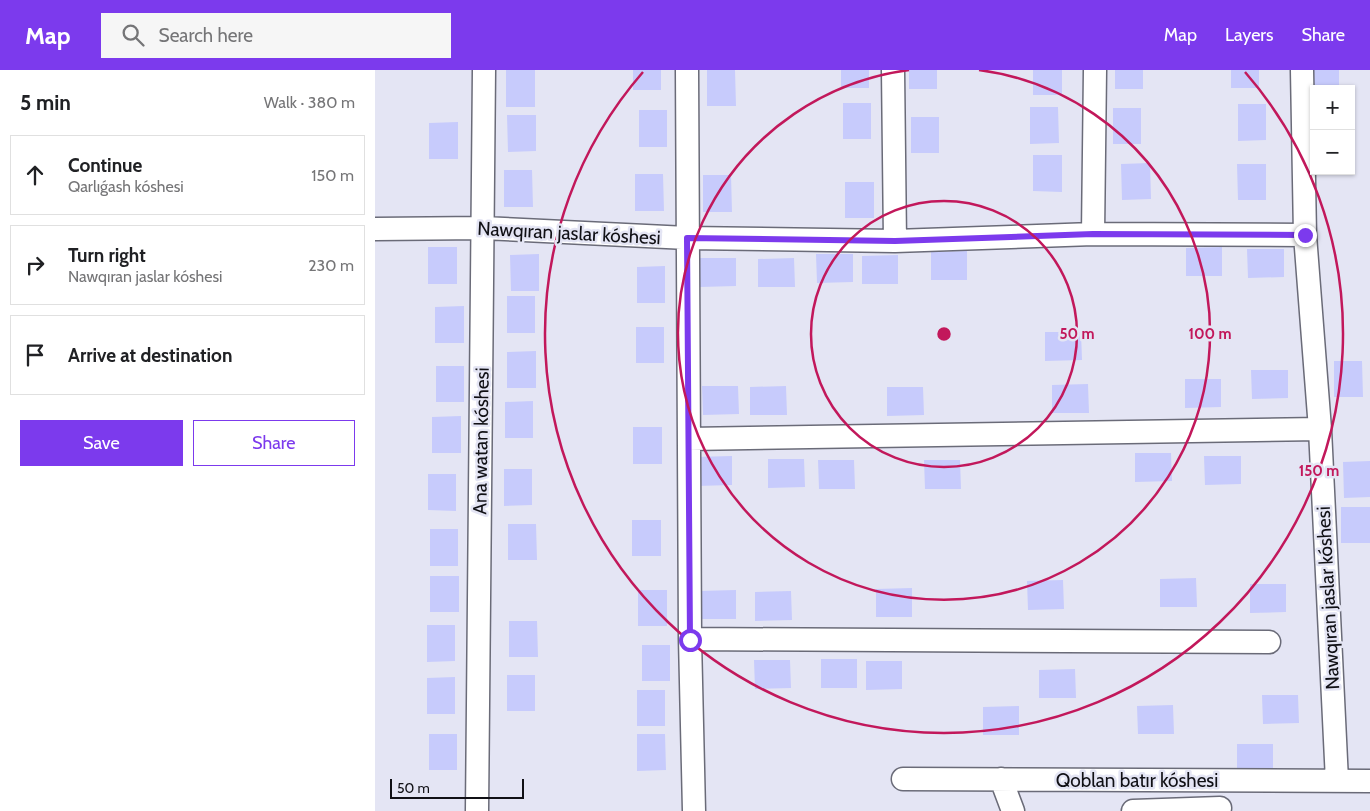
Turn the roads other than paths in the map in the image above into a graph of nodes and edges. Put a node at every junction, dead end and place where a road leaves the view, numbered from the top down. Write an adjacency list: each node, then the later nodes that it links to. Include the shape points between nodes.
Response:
1 (484, 70): 6 (street, Ana watan kóshesi)
2 (687, 70): 10 (street)
3 (893, 70): 11 (street)
4 (1095, 70): 8 (street)
5 (1302, 70): 9 (street, Nawqıran jaslar kóshesi)
6 (483, 228): 7 (street, Nawqıran jaslar kóshesi); 10 (street, Nawqıran jaslar kóshesi); 21 (street, Ana watan kóshesi)
7 (375, 229)
8 (1093, 234): 9 (street, Nawqıran jaslar kóshesi); 11 (street, Nawqıran jaslar kóshesi)
9 (1305, 235): 12 (street, Nawqıran jaslar kóshesi)
10 (687, 238): 11 (street, Nawqıran jaslar kóshesi); 13 (street)
11 (895, 241)
12 (1320, 429): 13 (street); 18 (street, Nawqıran jaslar kóshesi)
13 (689, 439): 14 (street)
14 (690, 640): 15 (street); 22 (street)
15 (1269, 642)
16 (903, 779): 17 (street, Qoblan batır kóshesi)
17 (1001, 779): 18 (street, Qoblan batır kóshesi); 23 (street)
18 (1337, 781): 19 (street, Qoblan batır kóshesi)
19 (1370, 781)
20 (1220, 808): 24 (street, Qoblan batır kóshesi)
21 (477, 811)
22 (695, 811)
23 (1013, 811)
24 (1133, 811)

